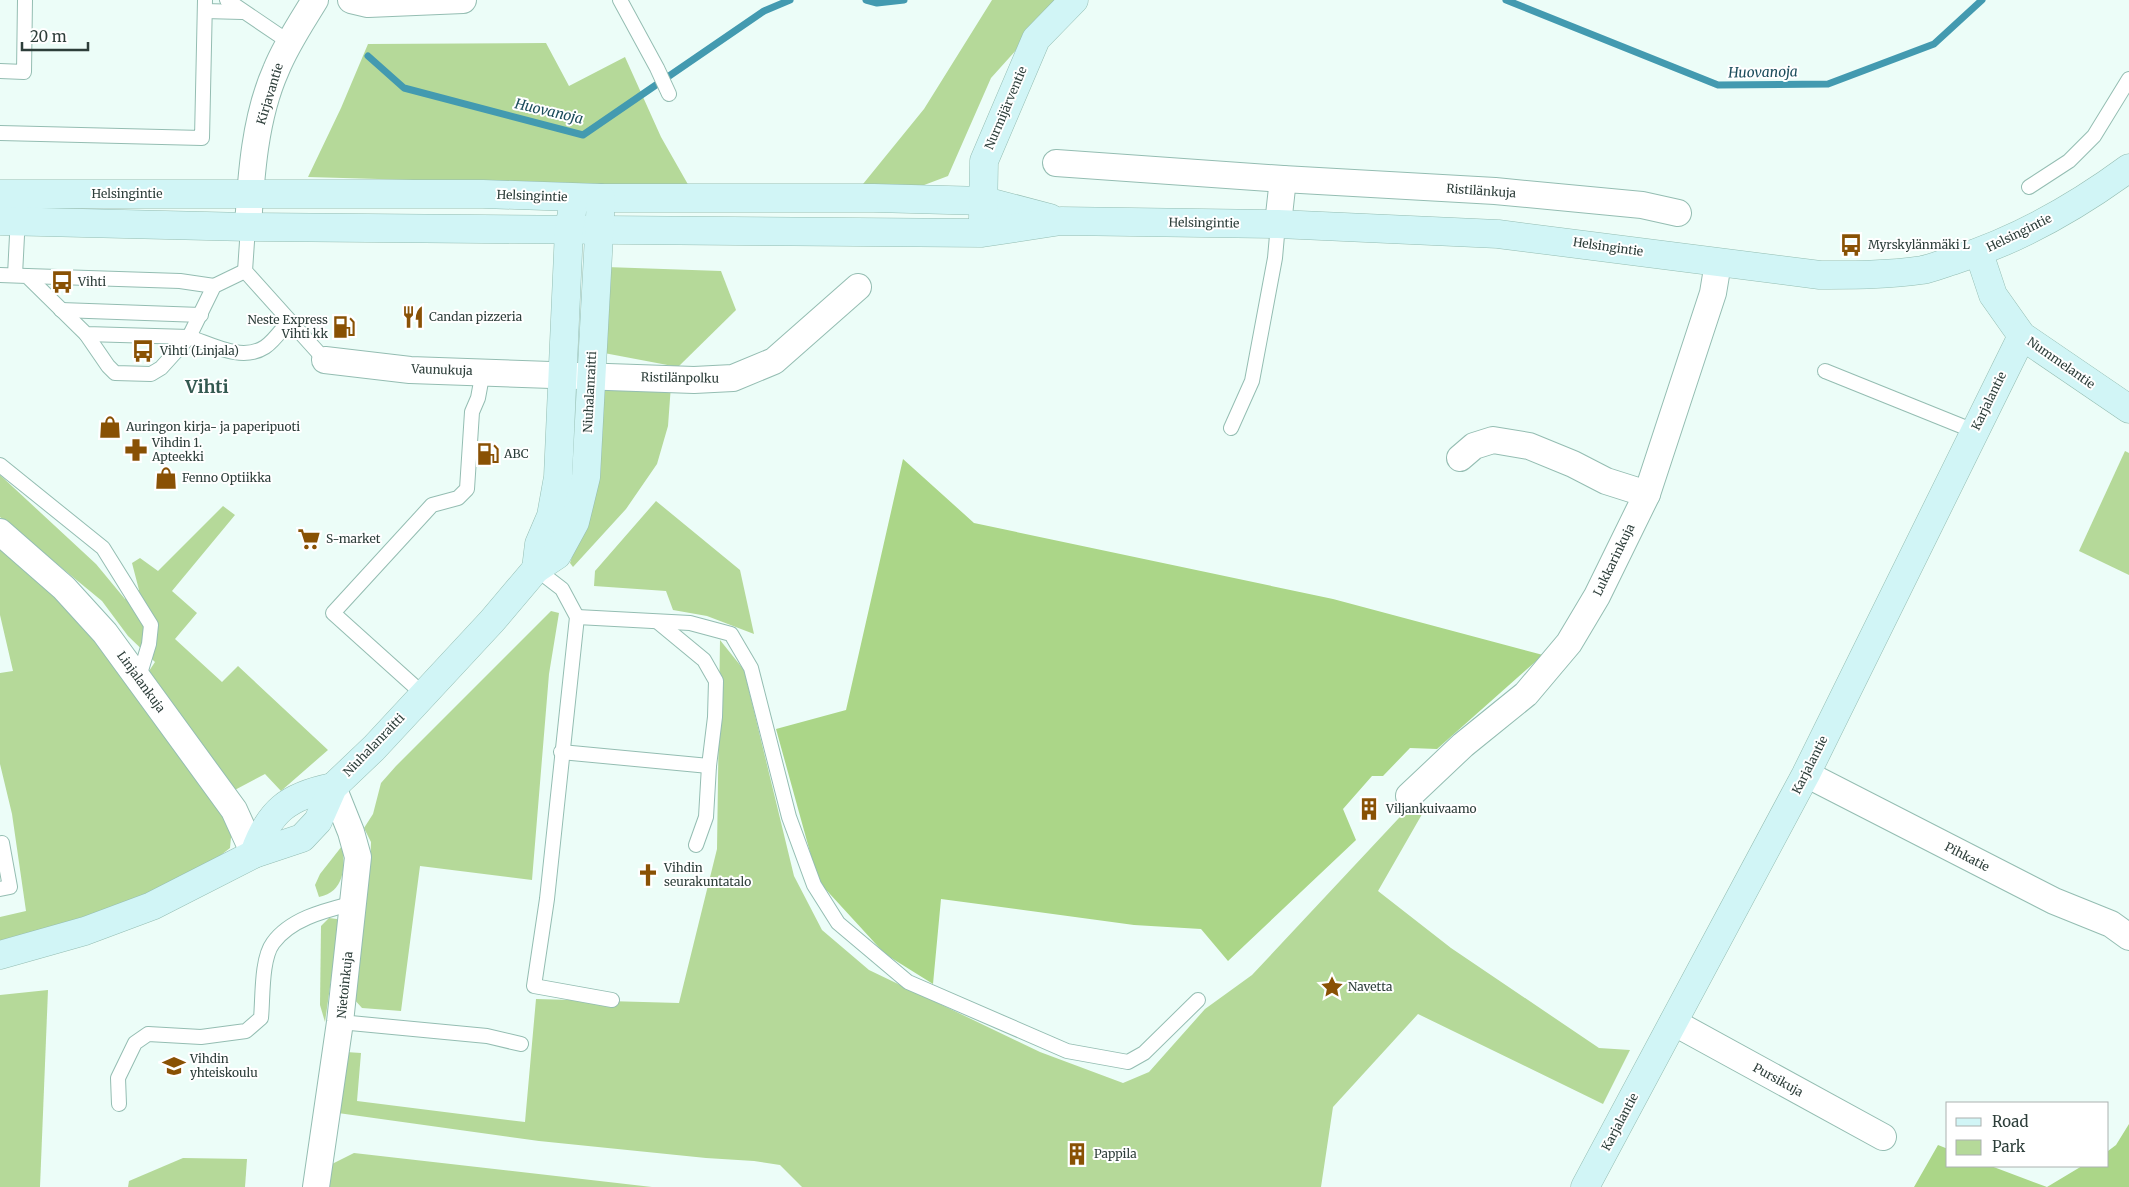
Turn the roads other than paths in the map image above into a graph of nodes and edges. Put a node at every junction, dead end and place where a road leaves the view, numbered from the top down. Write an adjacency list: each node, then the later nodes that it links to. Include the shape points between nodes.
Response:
1 (26, 0): 11 (lane, via 24,72)
2 (227, 0): 9 (lane)
3 (315, 0): 10 (street, Kirjavantie)
4 (352, 0): 5 (street, via 368,4)
5 (463, 0)
6 (620, 0): 13 (lane)
7 (1074, 0): 22 (street, Nurmijärventie, via 1036,39 984,161)
8 (205, 6): 9 (lane); 14 (lane, via 202,138)
9 (242, 12): 10 (lane)
10 (289, 42): 20 (street, Kirjavantie, via 261,116)
11 (0, 71)
12 (2129, 79): 18 (lane, via 2094,136 2069,161)
13 (669, 94)
14 (0, 133)
15 (1056, 163): 17 (street, Ristilänkuja)
16 (2129, 168): 31 (street, Helsingintie, via 2027,232)
17 (1283, 179): 23 (street, Ristilänkuja, via 1495,191 1642,205); 26 (street)
18 (2029, 187)
19 (10, 194): 20 (street, Helsingintie); 24 (lane)
20 (250, 194): 21 (street, Helsingintie, via 483,194); 27 (street, Kirjavantie)
21 (588, 198): 22 (street, Helsingintie, via 827,197); 28 (street); 29 (street, Niuhalanraitti)
22 (985, 201): 25 (street, Helsingintie); 30 (street, Nurmijärventie)
23 (1678, 214)
24 (9, 221): 27 (street, Helsingintie); 35 (lane)
25 (1061, 221): 26 (street, Helsingintie); 30 (street, Helsingintie)
26 (1278, 224): 32 (street, Helsingintie, via 1498,234); 50 (lane, via 1275,258 1252,381)
27 (248, 227): 28 (street, Helsingintie); 33 (lane)
28 (569, 230): 29 (street, Helsingintie); 47 (street)
29 (600, 230): 30 (street, Helsingintie); 48 (street, Niuhalanraitti)
30 (982, 233)
31 (1979, 253): 32 (street, Helsingintie, via 1924,270 1868,274 1820,275); 42 (street, Nummelantie, via 1993,294)
32 (1718, 263): 54 (street, Lukkarinkuja, via 1713,293)
33 (245, 271): 36 (lane); 40 (lane)
34 (0, 275): 35 (lane)
35 (21, 276): 36 (lane, via 180,281); 38 (lane)
36 (214, 286): 39 (lane)
37 (858, 287): 48 (street, Ristilänpolku, via 774,362 733,378 694,380)
38 (61, 310): 39 (lane); 41 (lane)
39 (201, 315): 43 (lane)
40 (289, 321): 43 (lane, via 266,346 249,355); 44 (lane)
41 (86, 334): 43 (lane); 43 (lane, via 108,366 116,372 151,374 161,368)
42 (2022, 336): 49 (street, Nummelantie); 51 (street, Karjalantie)
43 (189, 337)
44 (325, 360): 45 (street, Vaunukuja, via 380,368)
45 (483, 371): 47 (street, Vaunukuja); 60 (lane, via 472,412 467,489 458,498 432,505 333,613)
46 (1825, 371): 51 (lane)
47 (561, 374): 48 (street, Ristilänpolku); 56 (street, via 558,477)
48 (590, 375): 56 (street, Niuhalanraitti, via 586,477 575,522 556,555)
49 (2129, 409)
50 (1231, 428)
51 (1974, 431): 63 (street, Karjalantie)
52 (1460, 458): 54 (street, via 1474,446 1494,440 1529,446 1606,481)
53 (0, 465): 59 (lane, via 103,548 151,625 149,644)
54 (1647, 494): 65 (street, Lukkarinkuja, via 1597,596 1569,644 1526,694 1463,744)
55 (0, 532): 59 (street, Linjalankuja, via 64,588 105,633)
56 (536, 569): 57 (lane, via 562,589); 60 (street, Niuhalanraitti)
57 (577, 617): 58 (lane); 61 (lane)
58 (658, 622): 62 (lane, via 704,660 716,681); 74 (lane, via 690,623 731,634 751,668 789,817 814,885 838,923 908,982 1068,1051 1128,1062 1144,1052)
59 (138, 677): 68 (street, Linjalankuja, via 234,810)
60 (423, 694): 64 (street, Niuhalanraitti)
61 (561, 752): 62 (lane); 73 (lane, via 547,899 534,986)
62 (709, 766): 67 (lane, via 706,817)
63 (1806, 774): 71 (street, Pihkatie, via 2054,901 2111,924); 76 (street, Karjalantie)
64 (333, 787): 68 (street, Niuhalanraitti, via 318,821 302,838); 68 (street, Niuhalanraitti, via 299,796 280,807 262,830); 70 (street, Nietoinkuja, via 358,857)
65 (1409, 796)
66 (0, 844): 69 (lane, via 10,887)
67 (696, 845)
68 (254, 854): 72 (street, Niuhalanraitti, via 152,906 85,932)
69 (0, 890)
70 (354, 903): 75 (street, Nietoinkuja); 78 (lane, via 312,916 288,928 272,944 265,968 261,1018 246,1031 201,1037 148,1034 135,1043 118,1078)
71 (2129, 936)
72 (0, 955)
73 (612, 1000)
74 (1198, 1000)
75 (340, 1022): 77 (lane, via 486,1036); 80 (street, Nietoinkuja)
76 (1673, 1022): 79 (street, Pursikuja); 81 (street, Karjalantie)
77 (521, 1044)
78 (119, 1104)
79 (1883, 1137)
80 (316, 1187)
81 (1585, 1187)

